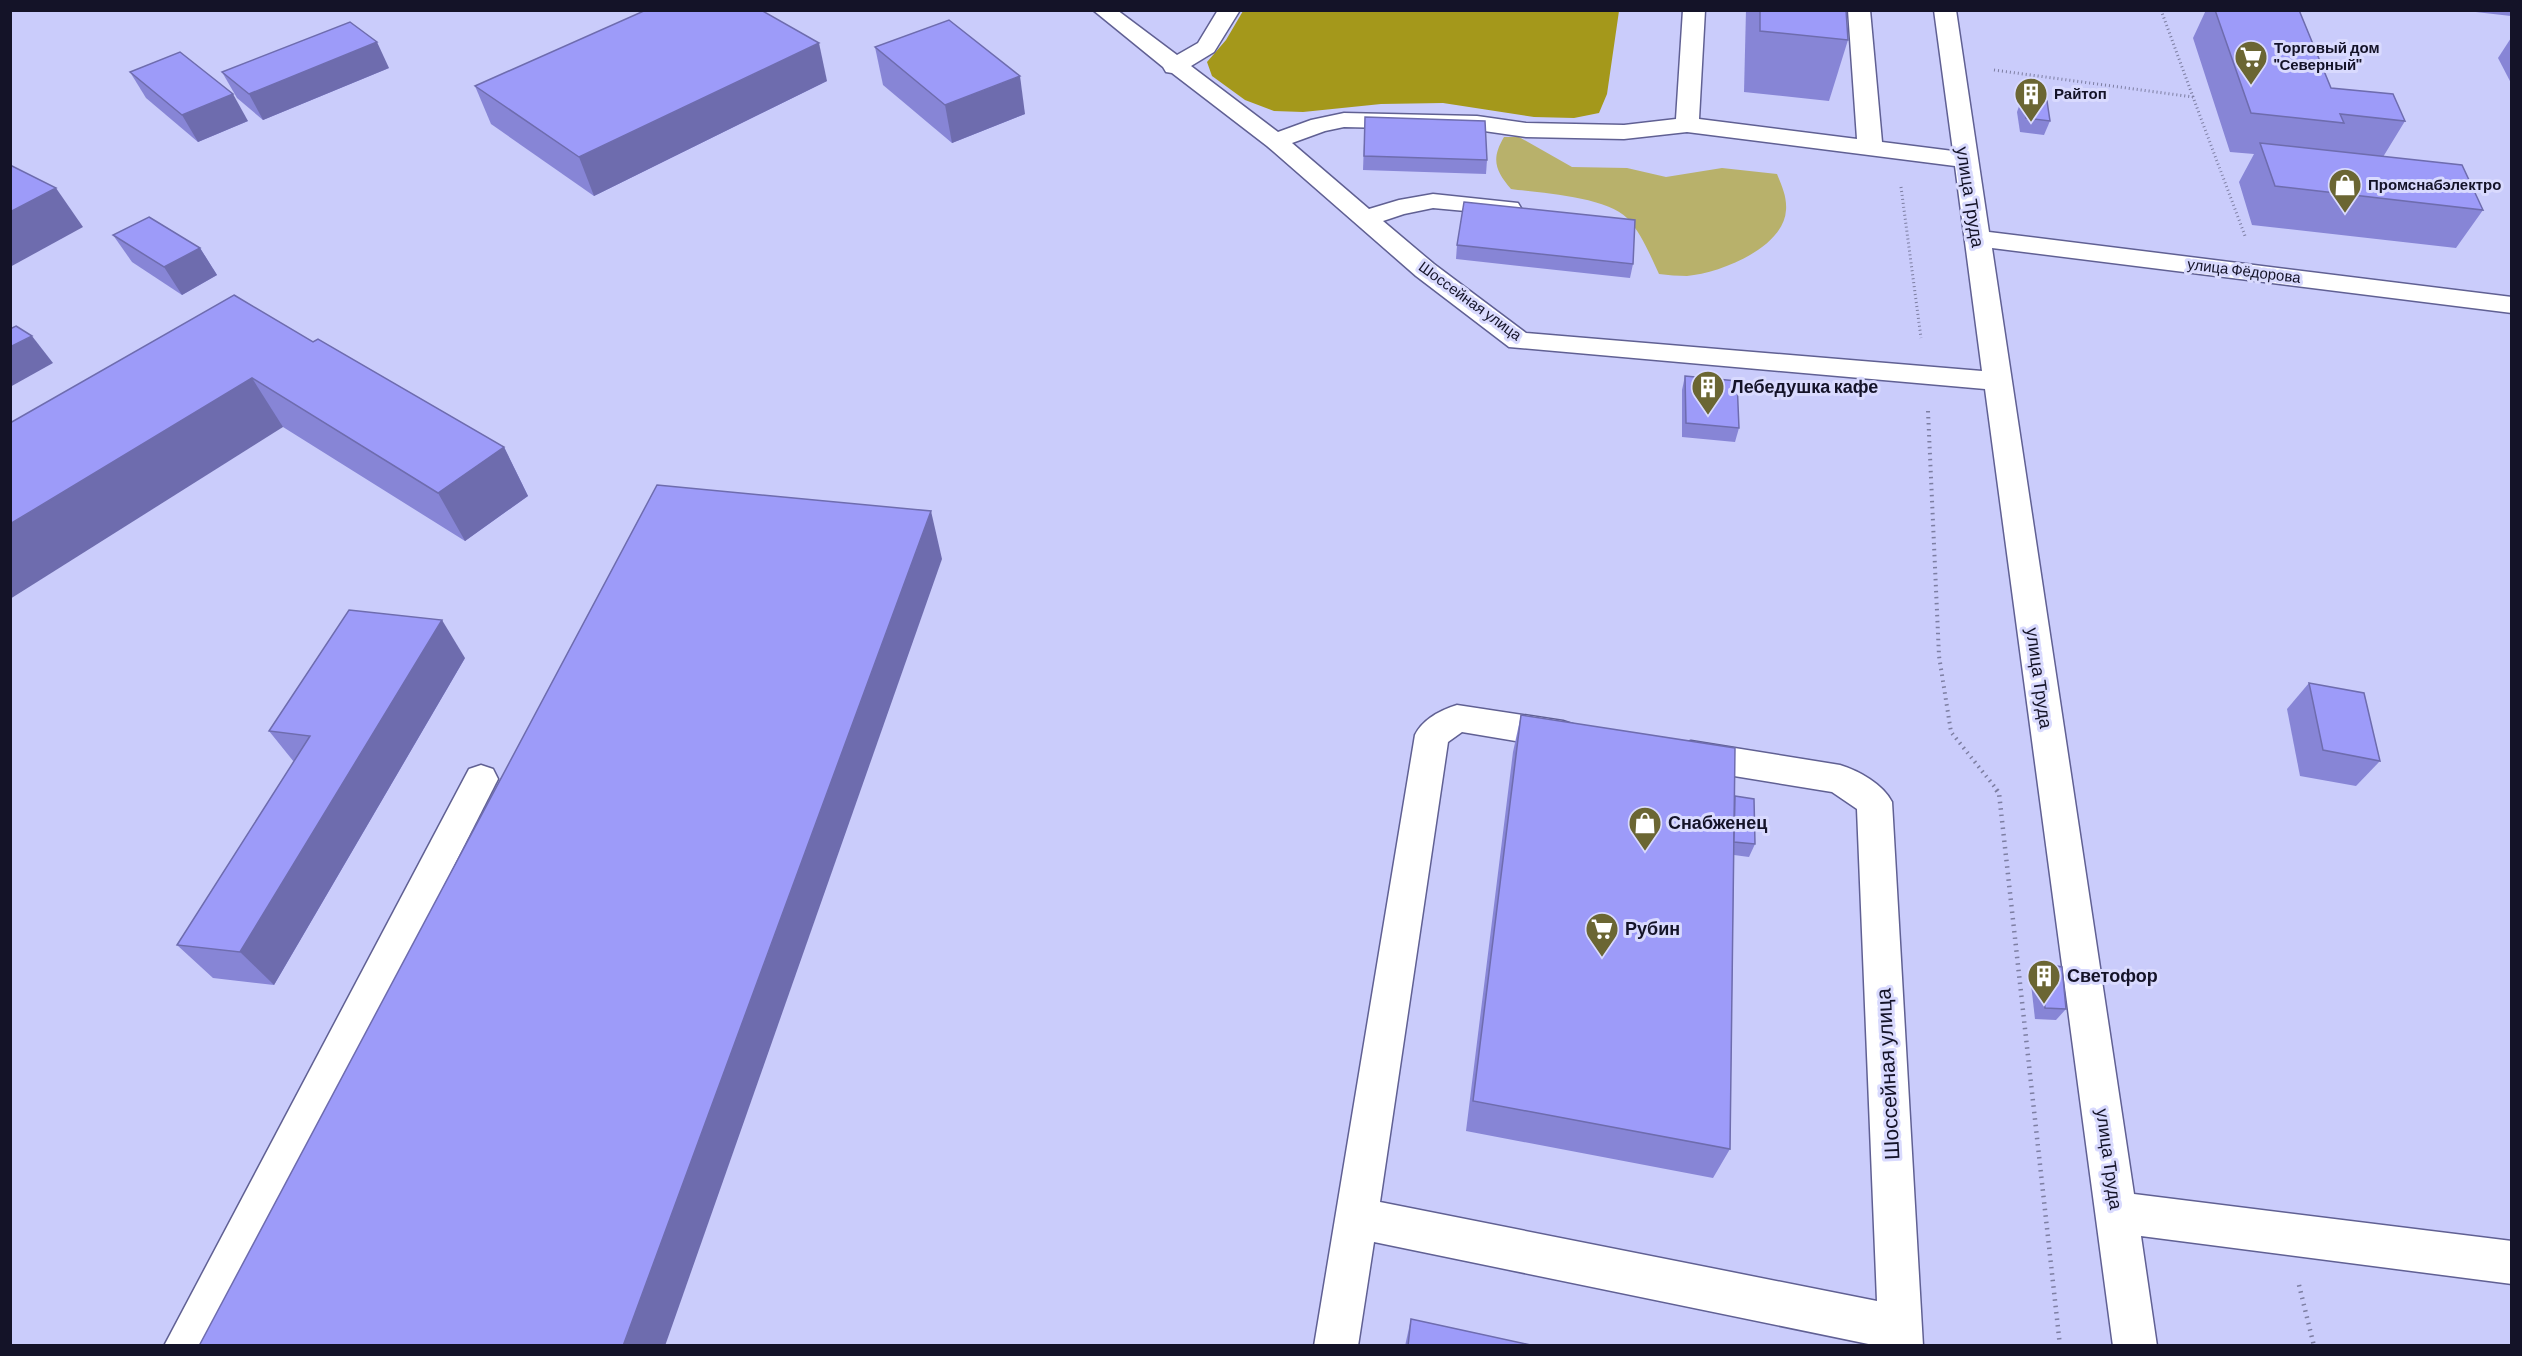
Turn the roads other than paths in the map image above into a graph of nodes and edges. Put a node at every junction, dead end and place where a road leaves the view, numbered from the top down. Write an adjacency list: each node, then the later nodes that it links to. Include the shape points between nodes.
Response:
1 (1103, 10): 6 (street, Шоссейная улица)
2 (1229, 10): 6 (street, via 1206,47)
3 (1694, 10): 7 (street)
4 (1859, 10): 9 (street)
5 (1945, 10): 10 (street, улица Труда)
6 (1174, 67): 8 (street, Шоссейная улица)
7 (1687, 125): 8 (street, via 1624,132 1344,120); 9 (street)
8 (1275, 141): 12 (street, Шоссейная улица)
9 (1870, 147): 10 (street)
10 (1964, 160): 13 (street, улица Труда)
11 (1536, 210): 12 (street, via 1433,201)
12 (1366, 218): 15 (street, Шоссейная улица, via 1425,270 1519,341)
13 (1977, 238): 14 (street, улица Фёдорова); 15 (street, улица Труда)
14 (2511, 305)
15 (1996, 381): 19 (street, улица Труда)
16 (1596, 740): 20 (street, via 1457,718 1432,735)
17 (1666, 751): 22 (street, Шоссейная улица, via 1840,779 1874,802)
18 (481, 779): 23 (street)
19 (2116, 1212): 21 (street); 25 (street, улица Труда)
20 (1357, 1218): 22 (street); 24 (street)
21 (2511, 1263)
22 (1901, 1337)
23 (186, 1346)
24 (1336, 1346)
25 (2135, 1346)

